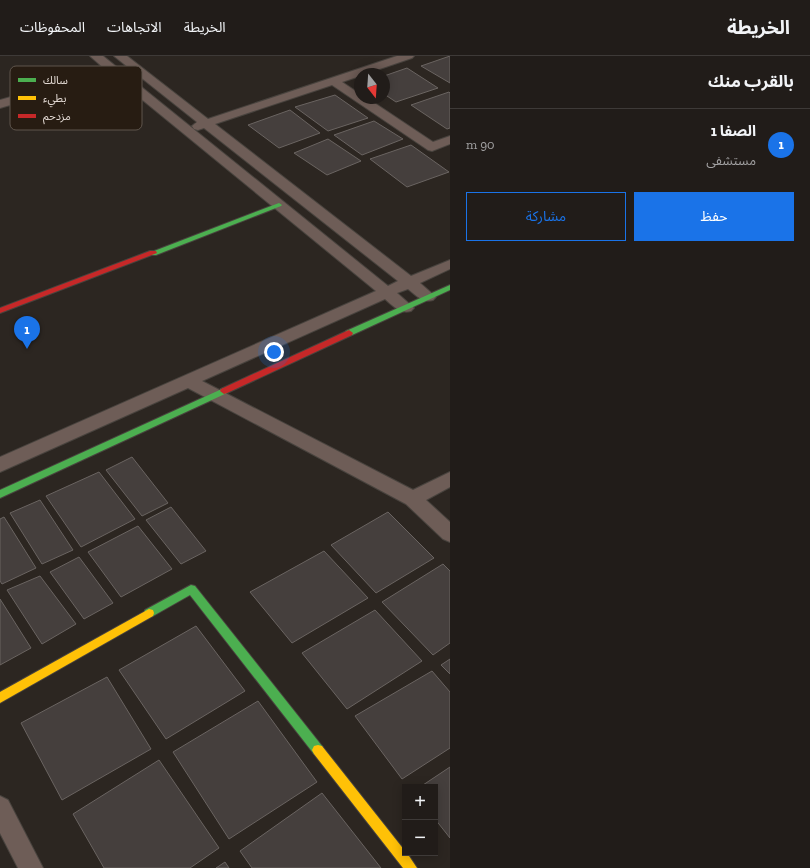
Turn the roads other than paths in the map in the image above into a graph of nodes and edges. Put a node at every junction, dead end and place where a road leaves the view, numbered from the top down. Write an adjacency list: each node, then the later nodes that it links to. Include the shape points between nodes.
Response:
1 (96, 56): 4 (street)
2 (120, 56): 5 (street)
3 (408, 56): 7 (street)
4 (108, 66)
5 (133, 66)
6 (142, 73): 11 (street)
7 (333, 80): 11 (street); 13 (street, via 432,147)
8 (142, 94): 12 (street)
9 (10, 101): 10 (street)
10 (0, 104)
11 (206, 123): 12 (street); 16 (street)
12 (186, 130): 14 (street)
13 (450, 140)
14 (279, 205): 18 (street); 21 (street)
15 (450, 264): 16 (street)
16 (410, 282): 18 (street); 19 (street)
17 (450, 288): 19 (street)
18 (387, 292): 20 (street); 22 (street)
19 (428, 297): 20 (street)
20 (406, 308): 23 (street)
21 (0, 311)
22 (188, 381): 23 (street); 24 (street)
23 (215, 395): 26 (street); 27 (street)
24 (0, 465)
25 (450, 479): 27 (street)
26 (0, 494)
27 (413, 499): 28 (street)
28 (450, 534)
29 (0, 698): 32 (street, via 191,589)
30 (0, 808): 31 (street)
31 (31, 868)
32 (411, 868)

